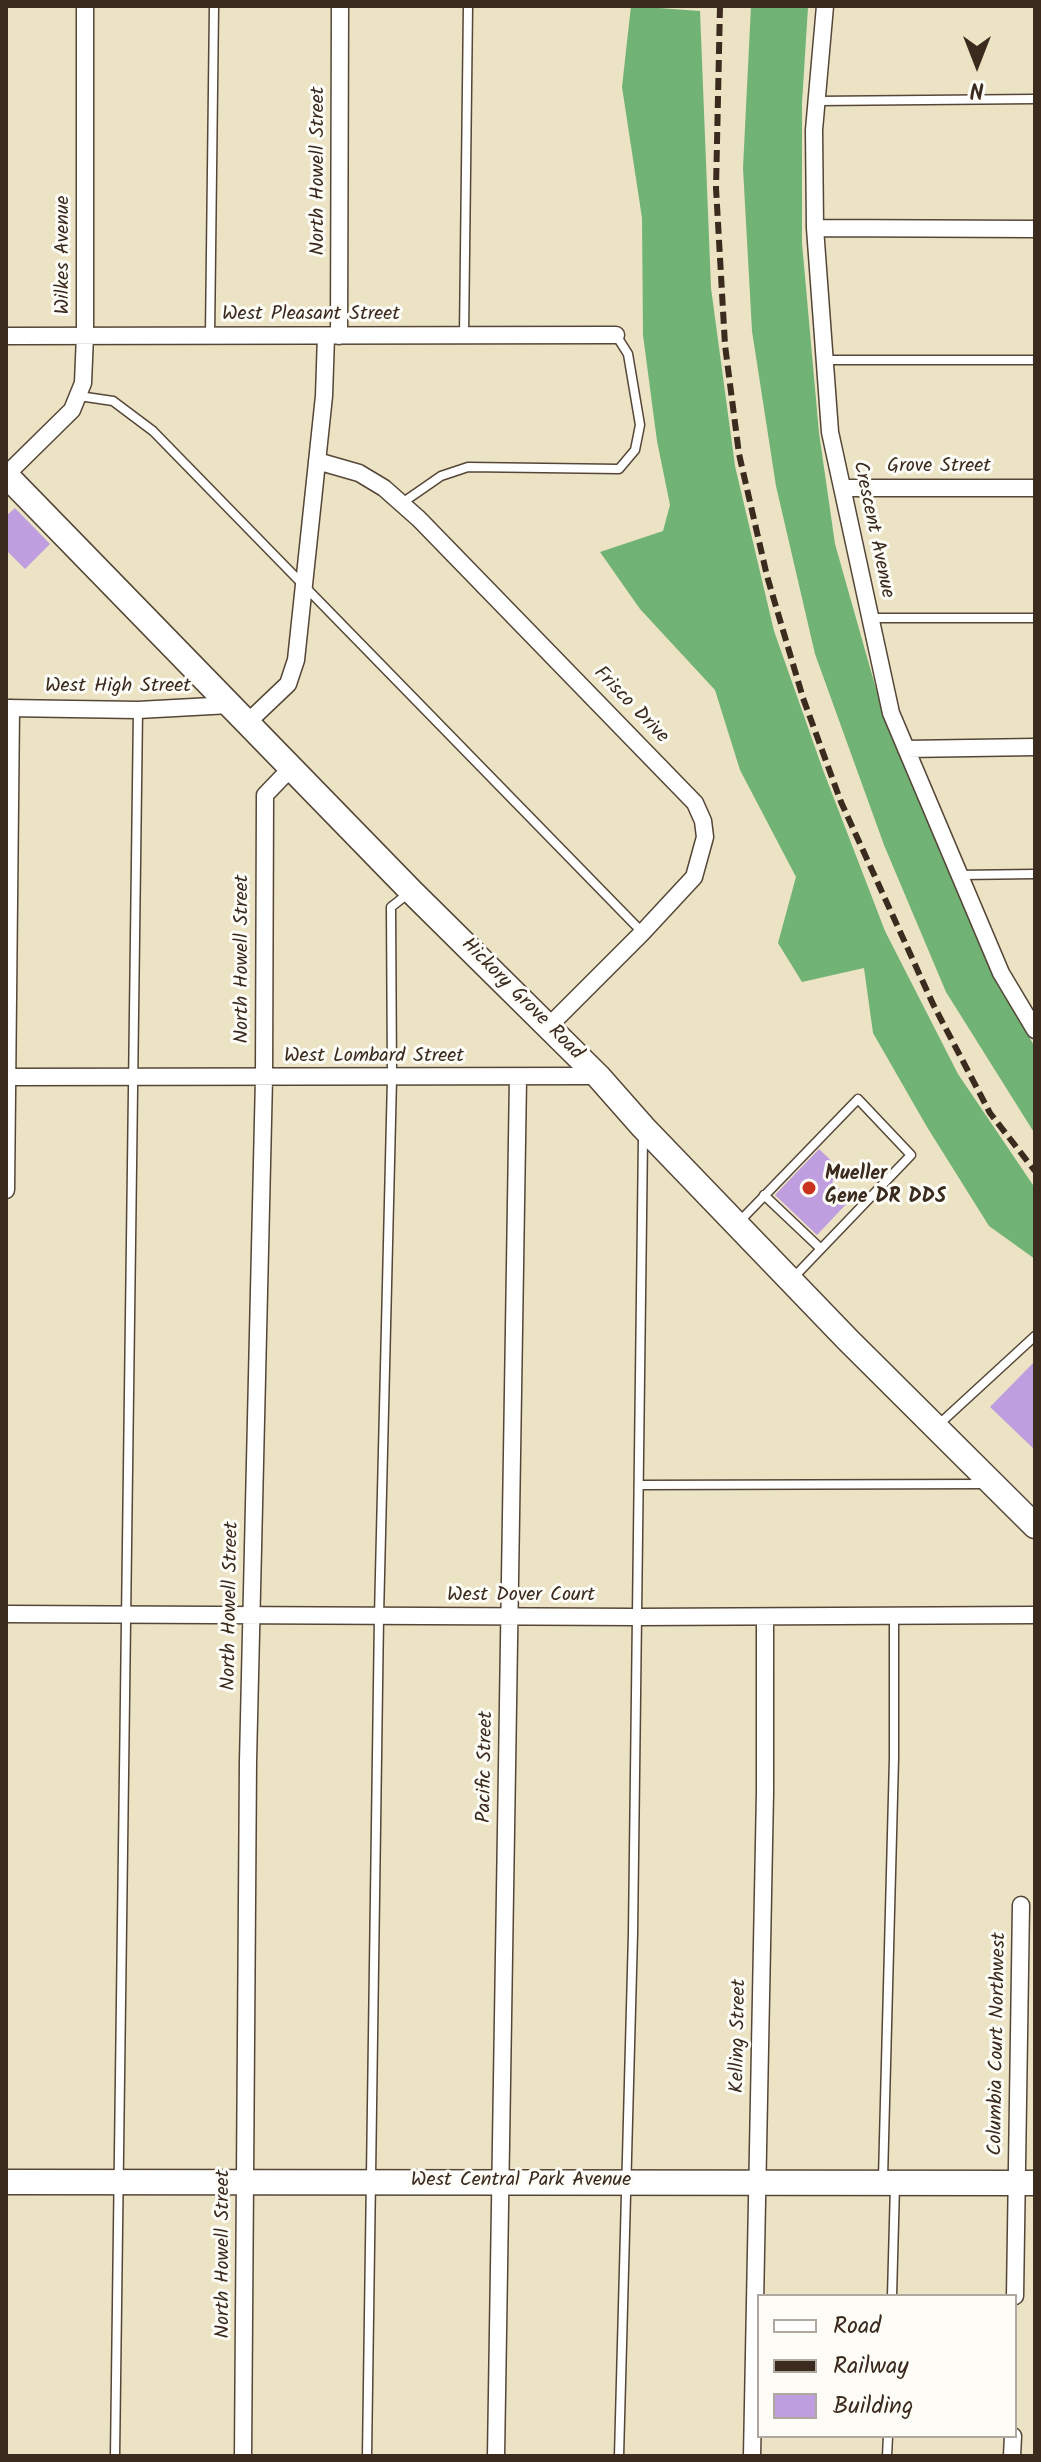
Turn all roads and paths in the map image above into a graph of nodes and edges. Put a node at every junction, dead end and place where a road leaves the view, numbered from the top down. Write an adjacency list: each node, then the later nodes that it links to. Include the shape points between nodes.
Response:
1 (85, 6): 10 (street, Wilkes Avenue)
2 (214, 6): 14 (lane)
3 (340, 6): 15 (street, North Howell Street)
4 (468, 6): 11 (lane)
5 (825, 6): 7 (street, Crescent Avenue)
6 (1035, 99): 7 (lane)
7 (816, 101): 8 (street, Crescent Avenue)
8 (815, 228): 9 (street); 16 (street, Crescent Avenue)
9 (1035, 229)
10 (85, 335): 13 (street, West Pleasant Street); 14 (street, West Pleasant Street); 18 (street, Wilkes Avenue)
11 (464, 335): 12 (street, West Pleasant Street); 15 (street, West Pleasant Street)
12 (616, 335): 23 (lane, via 628,354 640,425 635,450 619,469 468,467 441,476)
13 (6, 336)
14 (210, 336): 15 (street, West Pleasant Street)
15 (332, 336): 19 (street, North Howell Street)
16 (824, 360): 17 (lane); 21 (street, Crescent Avenue, via 830,432)
17 (1035, 360)
18 (79, 396): 20 (street, via 72,410); 24 (lane, via 113,401 145,424)
19 (317, 461): 23 (street, Frisco Drive, via 359,473); 24 (street, North Howell Street)
20 (6, 475): 29 (main road, Hickory Grove Road)
21 (842, 488): 22 (street, Grove Street); 25 (street, Crescent Avenue)
22 (1035, 488)
23 (402, 503): 36 (street, Frisco Drive, via 695,803 705,837 694,877)
24 (304, 586): 29 (street, North Howell Street, via 296,660 288,684); 36 (lane)
25 (870, 618): 26 (lane); 31 (street, Crescent Avenue, via 891,713)
26 (1035, 618)
27 (8, 708): 28 (street, West High Street); 41 (street)
28 (138, 710): 29 (street, West High Street); 42 (lane)
29 (239, 714): 32 (main road, Hickory Grove Road)
30 (1035, 747): 31 (street)
31 (906, 749): 34 (street, Crescent Avenue)
32 (291, 768): 35 (main road, Hickory Grove Road); 43 (street, North Howell Street, via 265,795)
33 (1035, 874): 34 (lane)
34 (959, 875): 37 (street, Crescent Avenue, via 1001,973)
35 (411, 891): 38 (main road, Hickory Grove Road); 44 (lane, via 391,907)
36 (642, 933): 38 (street, Frisco Drive)
37 (1026, 1002): 39 (street, Crescent Avenue)
38 (549, 1026): 40 (main road, Hickory Grove Road)
39 (1035, 1030)
40 (598, 1076): 45 (street, West Lombard Street); 46 (main road, Hickory Grove Road)
41 (7, 1077): 42 (street, West Lombard Street); 47 (street)
42 (135, 1077): 43 (street, West Lombard Street); 58 (lane)
43 (264, 1078): 44 (street, West Lombard Street); 59 (street, North Howell Street)
44 (392, 1078): 45 (street, West Lombard Street); 61 (lane)
45 (518, 1078): 62 (street, Pacific Street)
46 (643, 1127): 49 (main road, Hickory Grove Road); 55 (lane)
47 (6, 1190)
48 (764, 1195): 49 (lane); 50 (lane); 50 (lane, via 858,1099 911,1155)
49 (737, 1225): 51 (main road, Hickory Grove Road)
50 (820, 1248): 51 (lane)
51 (790, 1280): 53 (main road, Hickory Grove Road)
52 (1035, 1336): 53 (lane)
53 (936, 1427): 54 (main road, Hickory Grove Road)
54 (992, 1483): 55 (lane); 56 (main road, Hickory Grove Road)
55 (639, 1485): 64 (lane)
56 (1035, 1526)
57 (6, 1614): 58 (street, West Dover Court)
58 (125, 1615): 59 (street, West Dover Court); 68 (lane)
59 (252, 1615): 61 (street, West Dover Court); 69 (street, North Howell Street)
60 (1035, 1615): 63 (street, West Dover Court)
61 (379, 1616): 62 (street, West Dover Court); 70 (lane)
62 (509, 1616): 64 (street, West Dover Court); 71 (street, Pacific Street)
63 (894, 1616): 65 (street, West Dover Court); 74 (lane)
64 (637, 1617): 65 (street, West Dover Court); 72 (lane)
65 (765, 1617): 73 (street, Kelling Street)
66 (1021, 1905): 75 (street, Columbia Court Northwest)
67 (6, 2182): 68 (main road, West Central Park Avenue)
68 (119, 2182): 69 (main road, West Central Park Avenue); 78 (lane)
69 (245, 2182): 70 (main road, West Central Park Avenue); 79 (street, North Howell Street)
70 (371, 2182): 71 (main road, West Central Park Avenue); 80 (lane)
71 (500, 2182): 72 (main road, West Central Park Avenue); 81 (street, Pacific Street)
72 (625, 2182): 73 (main road, West Central Park Avenue); 82 (lane)
73 (758, 2183): 74 (main road, West Central Park Avenue); 83 (street, Kelling Street)
74 (888, 2183): 75 (main road, West Central Park Avenue); 76 (lane)
75 (1026, 2183): 77 (street, Columbia Court Northwest)
76 (892, 2294)
77 (1015, 2294)
78 (115, 2456)
79 (243, 2456)
80 (367, 2456)
81 (496, 2456)
82 (619, 2456)
83 (752, 2456)

